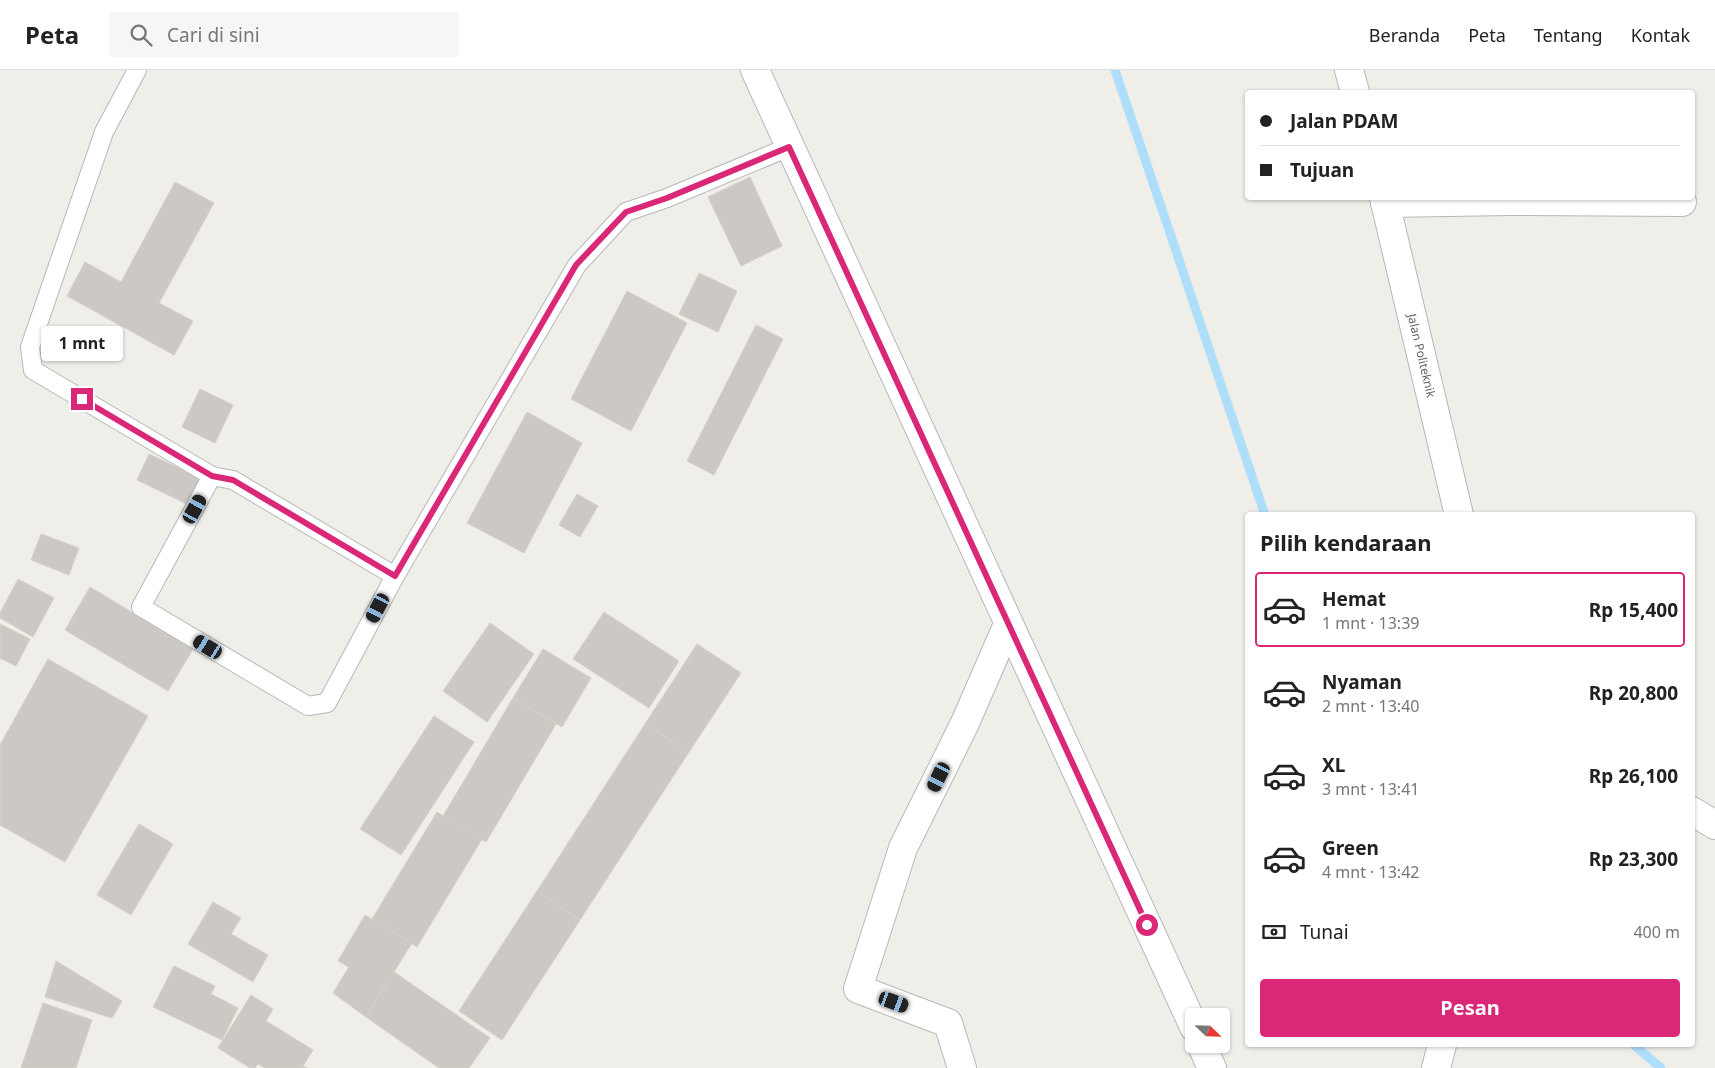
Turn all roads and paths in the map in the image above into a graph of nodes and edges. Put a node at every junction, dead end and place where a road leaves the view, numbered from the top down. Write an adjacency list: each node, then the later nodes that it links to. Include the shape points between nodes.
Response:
1 (137, 70): 8 (lane, via 104,132 30,347 33,370)
2 (755, 70): 5 (street)
3 (1348, 70): 4 (street)
4 (1354, 90)
5 (789, 147): 10 (lane, via 626,212 597,242 576,265); 11 (street)
6 (1384, 200): 7 (street); 9 (street, Jalan Politeknik)
7 (1682, 202)
8 (212, 476): 10 (lane, via 233,480); 10 (lane, via 141,607 308,706 328,703)
9 (1458, 512)
10 (395, 576)
11 (1008, 624): 14 (street); 17 (street, via 965,724 904,848 858,989 948,1023)
12 (1695, 813): 13 (street)
13 (1715, 825)
14 (1185, 1008)
15 (1441, 1047): 19 (street)
16 (1205, 1053): 18 (street)
17 (962, 1068)
18 (1212, 1068)
19 (1436, 1068)

